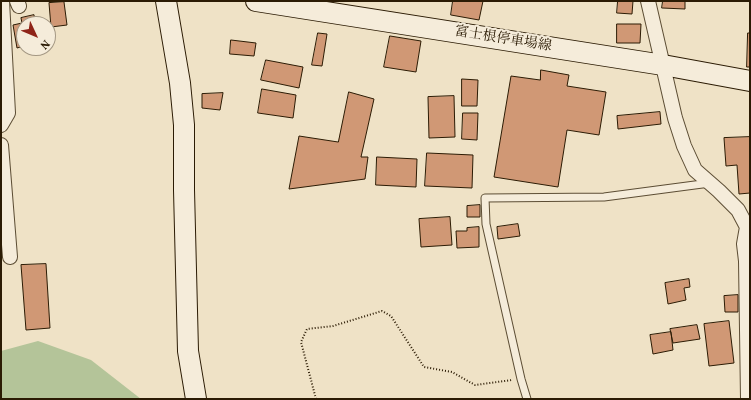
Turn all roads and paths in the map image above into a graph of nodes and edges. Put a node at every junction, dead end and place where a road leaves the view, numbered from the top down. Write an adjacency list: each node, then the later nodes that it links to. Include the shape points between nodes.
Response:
1 (2, 1): 7 (street, via 8,113)
2 (166, 1): 12 (main road, via 180,82 184,125 188,351)
3 (256, 1): 5 (main road, 富士根停車場線)
4 (648, 1): 5 (street)
5 (663, 65): 6 (main road, 富士根停車場線); 9 (street, via 684,146 695,170)
6 (750, 81)
7 (1, 125)
8 (1, 145): 10 (street)
9 (710, 183): 11 (lane, via 604,198 485,198 486,224); 15 (street, via 738,210 747,226 744,244)
10 (10, 257)
11 (521, 379): 13 (path, via 475,385 452,372 424,367 391,316 382,311 334,326 307,329 300,342); 14 (lane)
12 (196, 399)
13 (316, 399)
14 (527, 399)
15 (748, 399)

